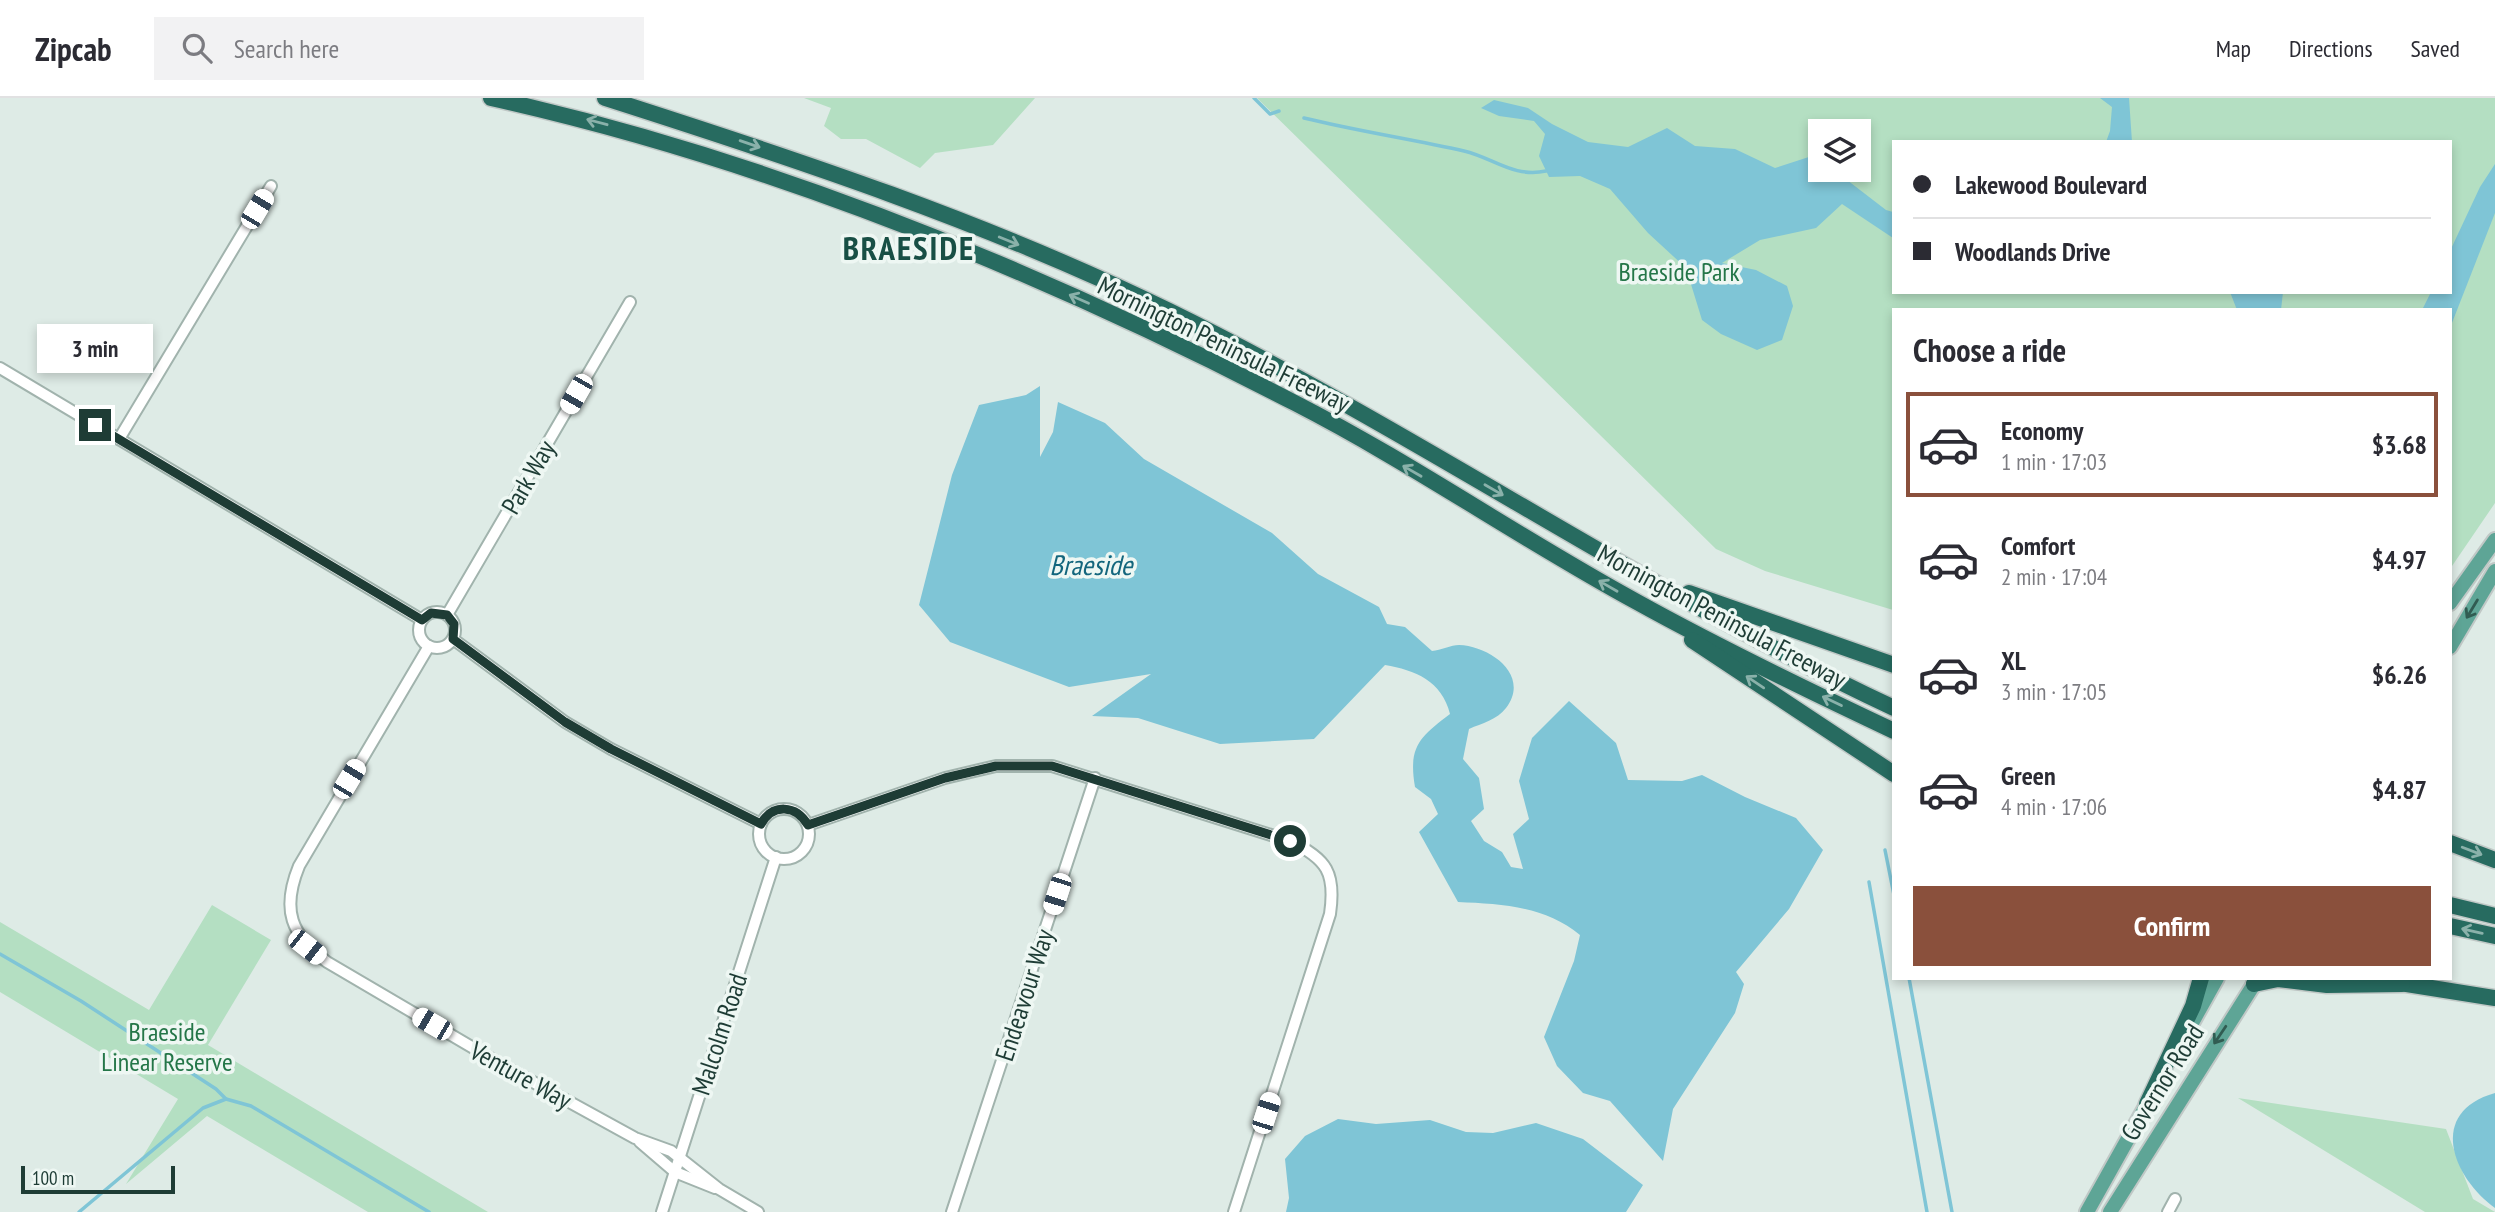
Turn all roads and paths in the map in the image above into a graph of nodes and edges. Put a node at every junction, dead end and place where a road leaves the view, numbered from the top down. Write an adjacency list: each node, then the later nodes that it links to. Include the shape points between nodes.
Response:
1 (491, 98): 11 (highway, Mornington Peninsula Freeway, one-way to 1, via 1299,404 1147,329 993,261 743,166 594,121)
2 (605, 98): 9 (highway, Mornington Peninsula Freeway, one-way to 9, via 881,191 1168,310)
3 (271, 186): 6 (street)
4 (630, 302): 12 (street, Park Way)
5 (0, 368): 6 (street)
6 (119, 439): 13 (street)
7 (2495, 540): 10 (main road)
8 (2495, 571): 15 (main road, one-way to 15)
9 (1650, 579): 17 (highway); 18 (highway, Mornington Peninsula Freeway, via 1773,649)
10 (2452, 600)
11 (1637, 603): 19 (highway, Mornington Peninsula Freeway, one-way to 11); 20 (highway, one-way to 11)
12 (447, 615): 13 (street, via 431,613); 14 (street, via 454,624)
13 (422, 620): 16 (street, via 420,633)
14 (453, 639): 16 (street, via 440,648); 22 (street, via 565,722)
15 (2452, 644)
16 (429, 646): 39 (street, Venture Way, via 299,866 289,904 298,935 327,962)
17 (1892, 664)
18 (1892, 707)
19 (1892, 730)
20 (1892, 774)
21 (1095, 778): 23 (street, via 1052,766 996,766 945,778); 46 (street, Endeavour Way); 47 (street, via 1290,841 1314,852 1328,870 1333,891 1330,914)
22 (761, 824): 23 (street, via 768,814 783,808 798,812); 25 (street, via 762,845)
23 (808, 825): 25 (street, via 809,839 801,853 788,859)
24 (2452, 844): 26 (highway, one-way to 26)
25 (776, 857): 40 (street, Malcolm Road)
26 (2495, 860)
27 (2452, 905): 28 (highway)
28 (2495, 916)
29 (2452, 926): 30 (highway, one-way to 29)
30 (2495, 936)
31 (2200, 980): 38 (highway)
32 (2216, 980): 38 (main road, Governor Road)
33 (2286, 980): 36 (highway, via 2327,985)
34 (2387, 980): 36 (highway)
35 (2256, 981): 49 (main road, Governor Road, one-way to 49)
36 (2402, 984): 37 (highway)
37 (2495, 998)
38 (2147, 1104): 48 (main road, Governor Road)
39 (635, 1138): 40 (street, Venture Way); 41 (street, Venture Way)
40 (680, 1156): 41 (street, Malcolm Road); 42 (street, Venture Way)
41 (675, 1172): 42 (street, Venture Way); 44 (street, Malcolm Road)
42 (719, 1189): 45 (street)
43 (2175, 1199): 50 (street)
44 (662, 1212)
45 (758, 1212)
46 (953, 1212)
47 (1234, 1212)
48 (2087, 1212)
49 (2110, 1212)
50 (2168, 1212)

